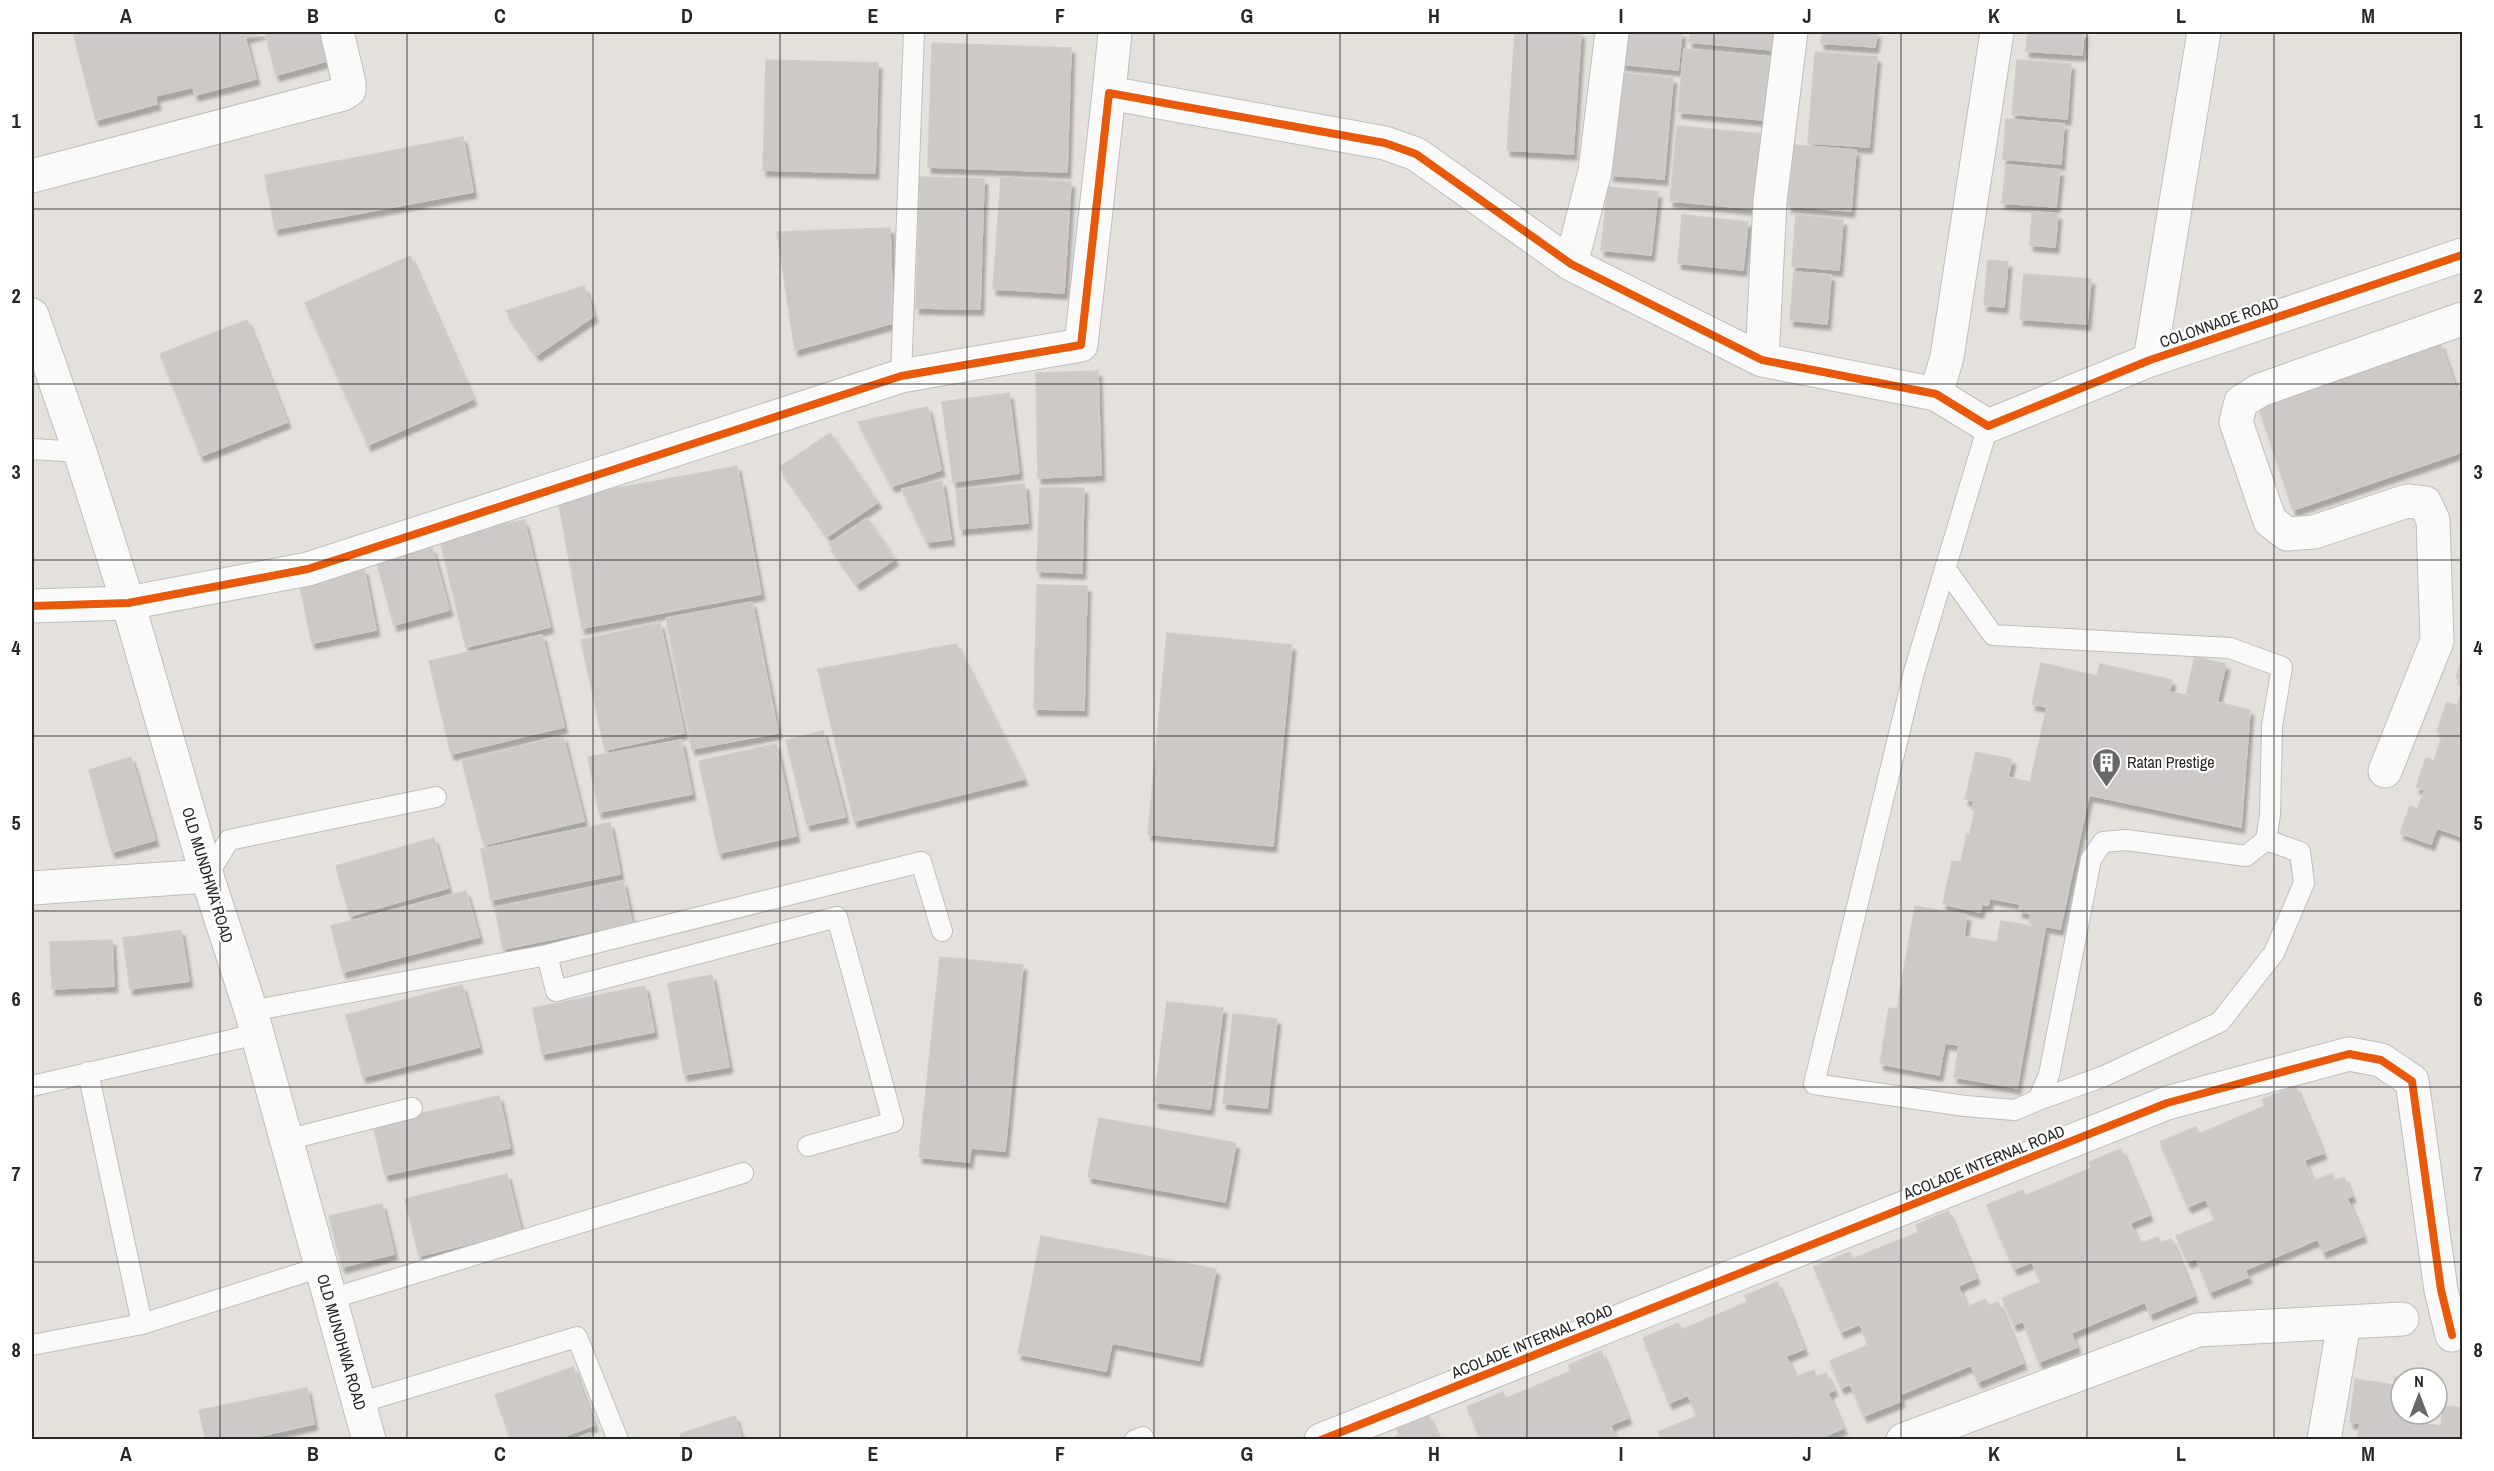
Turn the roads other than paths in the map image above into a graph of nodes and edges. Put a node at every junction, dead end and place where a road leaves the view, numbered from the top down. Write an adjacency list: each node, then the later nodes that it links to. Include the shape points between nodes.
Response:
1 (337, 32): 9 (street, via 349,83 349,90 343,94)
2 (914, 32): 16 (lane)
3 (1115, 32): 8 (street)
4 (1612, 32): 11 (street, via 1595,171)
5 (1791, 32): 14 (street, via 1770,201)
6 (1997, 32): 17 (street, via 1947,357)
7 (2204, 32): 15 (street)
8 (1109, 93): 11 (street, via 1385,143 1416,154); 16 (street, via 1081,345)
9 (32, 176)
10 (2463, 255): 15 (street, COLONNADE ROAD)
11 (1571, 264): 14 (street)
12 (32, 315): 20 (street, OLD MUNDHWA ROAD)
13 (2463, 319): 24 (street, via 2260,390 2241,402 2236,422 2270,521 2287,534 2314,532 2407,501 2425,503 2433,520 2438,641)
14 (1762, 360): 17 (street)
15 (2150, 360): 18 (street, COLONNADE ROAD)
16 (901, 376): 22 (street, via 309,569)
17 (1936, 394): 18 (street)
18 (1988, 426): 21 (lane)
19 (32, 449): 20 (lane)
20 (80, 452): 22 (street, OLD MUNDHWA ROAD)
21 (1945, 568): 26 (lane, via 1993,635 2230,648 2282,668 2272,726); 34 (lane, via 1914,672 1814,1084 2015,1110)
22 (128, 603): 23 (street); 27 (street, OLD MUNDHWA ROAD)
23 (32, 606)
24 (2385, 771)
25 (436, 797): 27 (lane, via 229,840)
26 (2266, 840): 34 (lane, via 2300,852 2304,883 2274,953 2220,1022 2102,1077); 34 (lane, via 2246,856 2127,840 2103,842 2091,859 2049,1075)
27 (207, 876): 28 (street); 31 (street, OLD MUNDHWA ROAD)
28 (32, 888)
29 (942, 931): 30 (lane, via 921,862)
30 (547, 955): 31 (lane); 37 (lane, via 556,991 837,917 893,1122)
31 (254, 1022): 32 (lane); 36 (street, OLD MUNDHWA ROAD)
32 (88, 1072): 33 (lane); 44 (lane)
33 (32, 1086)
34 (2038, 1100)
35 (412, 1108): 36 (lane)
36 (286, 1140): 39 (street, OLD MUNDHWA ROAD)
37 (808, 1146)
38 (744, 1173): 41 (lane)
39 (321, 1267): 41 (street, OLD MUNDHWA ROAD); 44 (lane)
40 (2452, 1286): 42 (street); 45 (street, ACOLADE INTERNAL ROAD); 52 (street, ACOLADE INTERNAL ROAD, via 2412,1081 2381,1060 2349,1054 2167,1103)
41 (330, 1299): 47 (street, OLD MUNDHWA ROAD)
42 (2402, 1319): 43 (street, ACOLADE INTERNAL ROAD); 45 (street, ACOLADE INTERNAL ROAD)
43 (2344, 1323): 53 (street, ACOLADE INTERNAL ROAD, via 2198,1330); 54 (street)
44 (142, 1324): 46 (lane)
45 (2457, 1333)
46 (32, 1345)
47 (359, 1403): 48 (street, OLD MUNDHWA ROAD); 49 (lane, via 577,1337)
48 (369, 1440)
49 (618, 1440)
50 (1135, 1440): 51 (lane)
51 (1144, 1440)
52 (1321, 1440)
53 (1903, 1440)
54 (2324, 1440)

